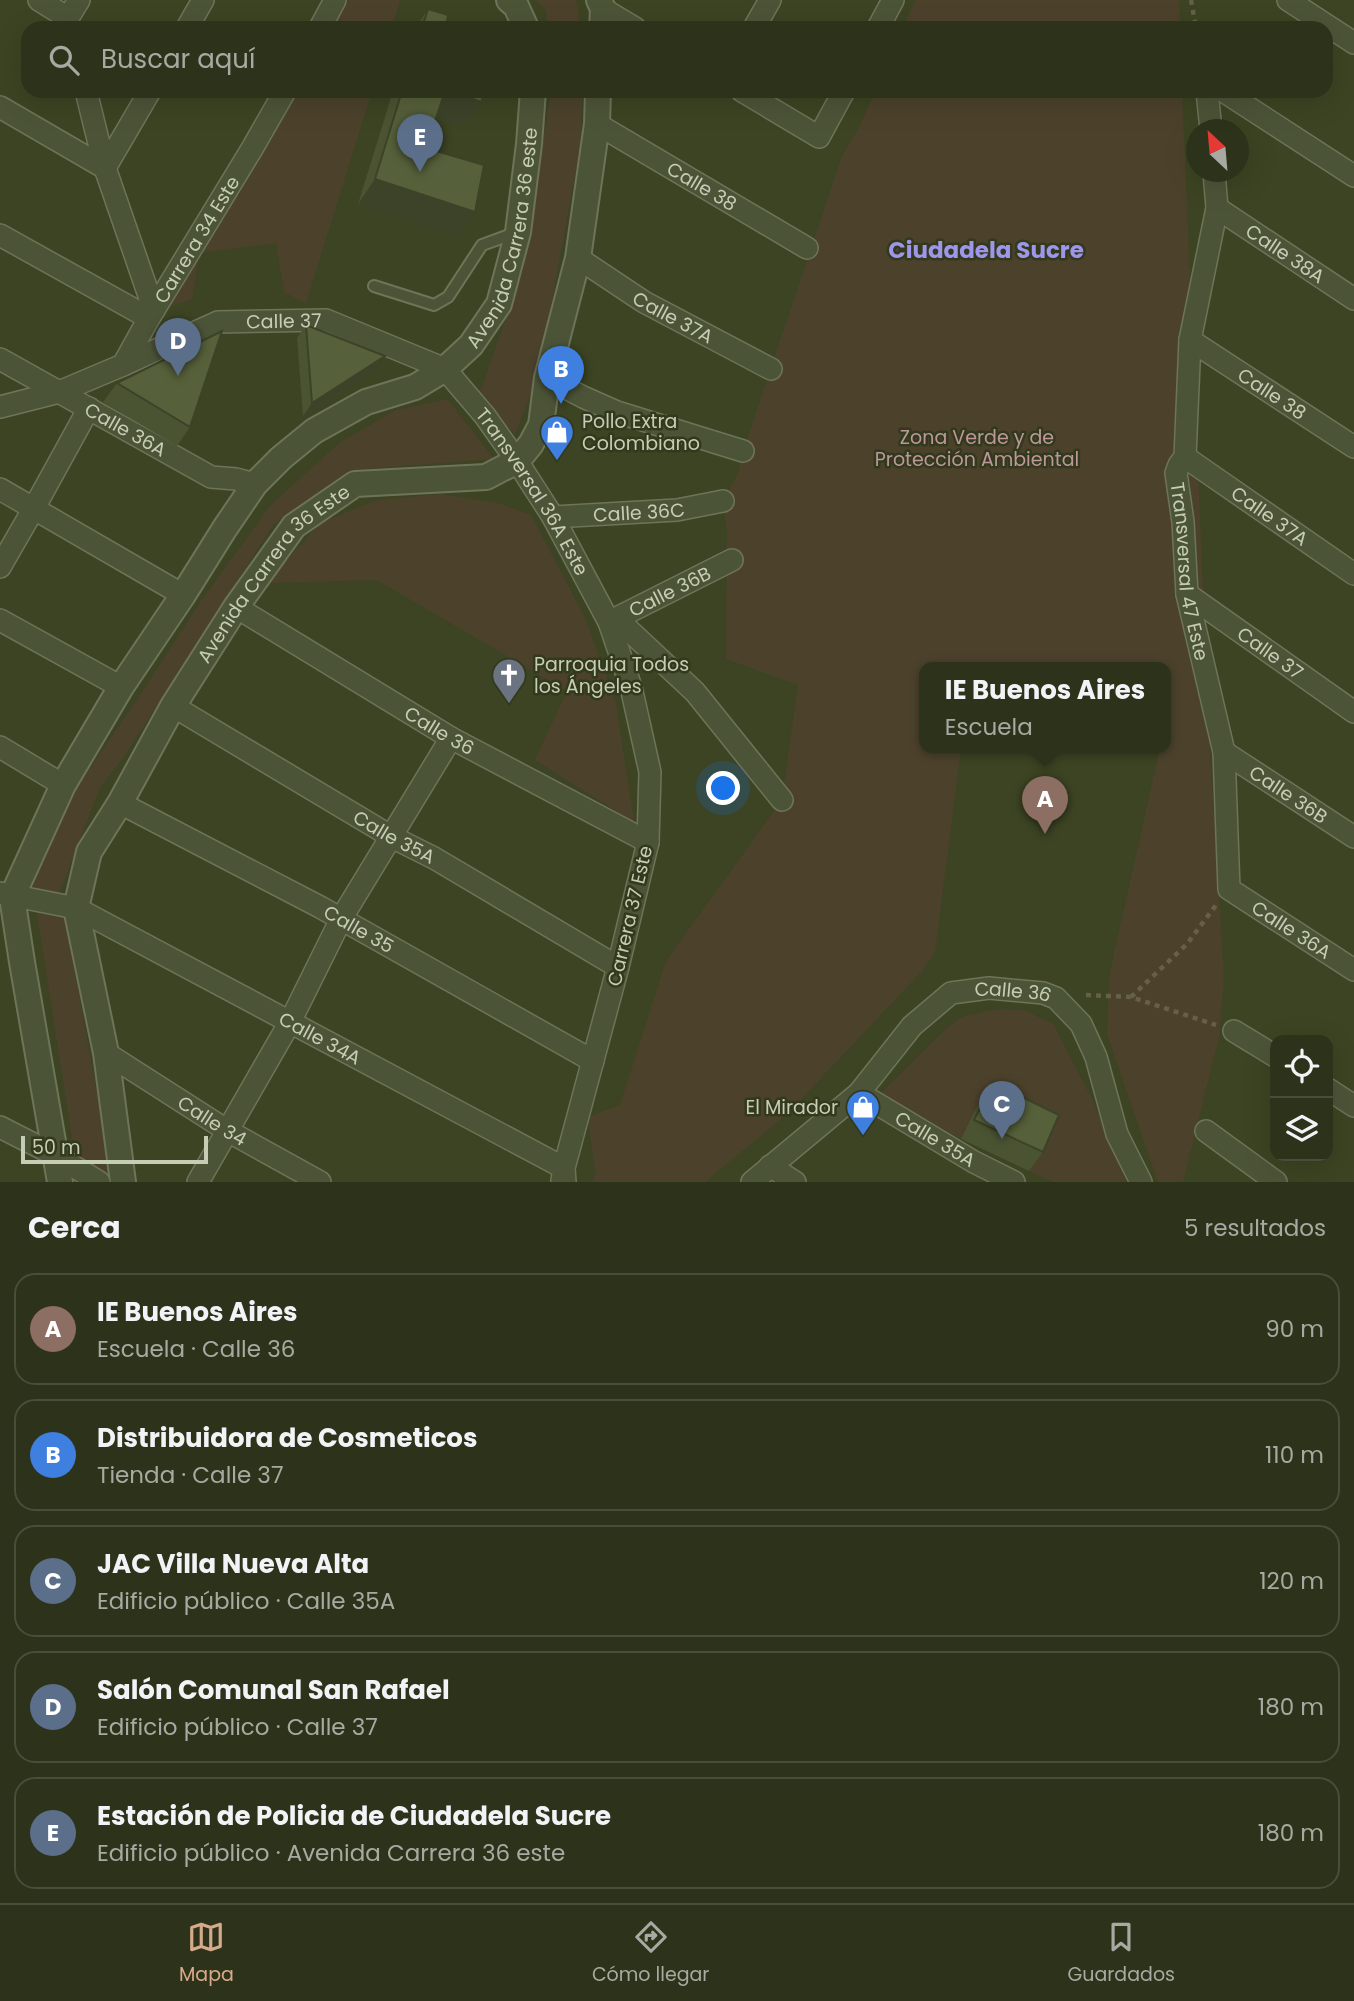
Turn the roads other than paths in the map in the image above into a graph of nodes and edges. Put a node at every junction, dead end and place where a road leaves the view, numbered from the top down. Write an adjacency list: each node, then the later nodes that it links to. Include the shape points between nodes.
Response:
1 (39, 0): 7 (street)
2 (203, 0): 8 (street)
3 (335, 0): 9 (street)
4 (770, 0): 10 (street)
5 (893, 0): 11 (street)
6 (1288, 0): 12 (street)
7 (70, 11)
8 (191, 21)
9 (324, 21)
10 (758, 21)
11 (882, 21)
12 (1320, 21)
13 (1333, 29): 14 (street)
14 (1354, 43)
15 (88, 98): 27 (street)
16 (146, 98): 27 (street)
17 (281, 98): 37 (street, Carrera 34 Este)
18 (532, 98): 31 (street, Avenida Carrera 36 este)
19 (598, 98): 26 (street, Avenida Carrera 36 Este)
20 (754, 98): 21 (street, via 820,136)
21 (840, 98)
22 (1208, 98): 25 (street)
23 (1234, 98): 28 (street)
24 (0, 107): 27 (street)
25 (1209, 119)
26 (597, 124): 33 (street, Calle 38); 34 (street, Avenida Carrera 36 Este)
27 (105, 168): 37 (street)
28 (1354, 176)
29 (1215, 182): 30 (street, Transversal 47 Este)
30 (1217, 208): 36 (street, Calle 38A); 38 (street, Transversal 47 Este)
31 (518, 232): 35 (lane, via 482,245 448,298 434,305); 41 (street, Avenida Carrera 36 este, via 499,304 471,345)
32 (0, 235): 37 (street)
33 (807, 248)
34 (578, 258): 42 (street, Calle 37A, via 643,302); 43 (street, Avenida Carrera 36 Este)
35 (373, 286)
36 (1354, 299)
37 (152, 314): 40 (street, Carrera 34 Este)
38 (1190, 340): 47 (street, Calle 38); 49 (street, Transversal 47 Este)
39 (0, 359): 44 (street, Calle 36A)
40 (123, 365): 41 (street, Calle 37, via 218,321 327,320); 44 (street)
41 (445, 369): 50 (street, Transversal 36A Este); 51 (street, via 415,387 366,402 314,431)
42 (771, 369)
43 (548, 378): 48 (street, via 617,412); 50 (street, Avenida Carrera 36 Este, via 541,425)
44 (59, 391): 45 (street); 46 (street, Calle 36A)
45 (0, 407)
46 (89, 408): 51 (street, Calle 36A, via 211,477); 54 (street)
47 (1354, 447)
48 (743, 451)
49 (1185, 457): 58 (street, Calle 37A); 59 (street, Transversal 47 Este, via 1176,473)
50 (517, 461): 55 (street, Transversal 36A Este); 61 (street, Avenida Carrera 36 Este, via 486,477 355,484 294,526)
51 (255, 484): 60 (street)
52 (0, 489): 54 (street)
53 (723, 501): 55 (street, Calle 36C, via 677,510)
54 (34, 509): 57 (street); 60 (street)
55 (553, 517): 63 (street, Transversal 36A Este)
56 (732, 560): 63 (street, Calle 36B)
57 (0, 567)
58 (1354, 574)
59 (1186, 594): 66 (street, Calle 37); 69 (street, Transversal 47 Este)
60 (183, 595): 64 (street)
61 (236, 607): 65 (street, Avenida Carrera 36 Este); 67 (street, Calle 36)
62 (0, 620): 64 (street)
63 (613, 620): 71 (street, via 695,692); 75 (street, Carrera 37 Este, via 650,772)
64 (121, 687): 70 (street)
65 (173, 706): 72 (street, Avenida Carrera 36 Este); 73 (street, Calle 35A)
66 (1354, 712)
67 (451, 738): 73 (street); 75 (street, Calle 36)
68 (0, 747): 70 (street)
69 (1224, 752): 74 (street, Calle 36B); 76 (street, Transversal 47 Este)
70 (63, 785): 77 (street)
71 (782, 800)
72 (120, 803): 78 (street, Avenida Carrera 36 Este, via 89,852); 79 (street, Calle 35)
73 (392, 836): 79 (street); 80 (street, Calle 35A)
74 (1354, 837)
75 (648, 842): 80 (street, Carrera 37 Este)
76 (1230, 889): 81 (street, Calle 36A)
77 (6, 895): 78 (street, Calle 34A); 93 (street)
78 (76, 908): 82 (street, Calle 34A); 85 (street, Avenida Carrera 36 Este)
79 (341, 919): 82 (street); 86 (street, Calle 35)
80 (618, 967): 86 (street, Carrera 37 Este)
81 (1354, 970)
82 (290, 1022): 91 (street); 95 (street, Calle 34A)
83 (1234, 1031): 84 (street)
84 (1270, 1053)
85 (106, 1054): 91 (street, Calle 34); 98 (street, Avenida Carrera 36 Este)
86 (593, 1061): 95 (street, Carrera 37 Este)
87 (1333, 1092): 89 (street)
88 (859, 1093): 94 (street); 103 (street, Calle 35A); 104 (street, Calle 36, via 912,1026 951,993 989,988 1043,993 1056,998 1082,1024 1117,1133)
89 (1354, 1106)
90 (0, 1127): 93 (street)
91 (228, 1131): 99 (street); 100 (street, Calle 34)
92 (1206, 1131): 105 (street)
93 (55, 1155): 96 (street); 97 (street)
94 (770, 1166): 101 (street); 102 (street)
95 (564, 1177)
96 (60, 1182)
97 (99, 1182)
98 (123, 1182)
99 (198, 1182)
100 (320, 1182)
101 (752, 1182)
102 (795, 1182)
103 (1014, 1182)
104 (1141, 1182)
105 (1276, 1182)

